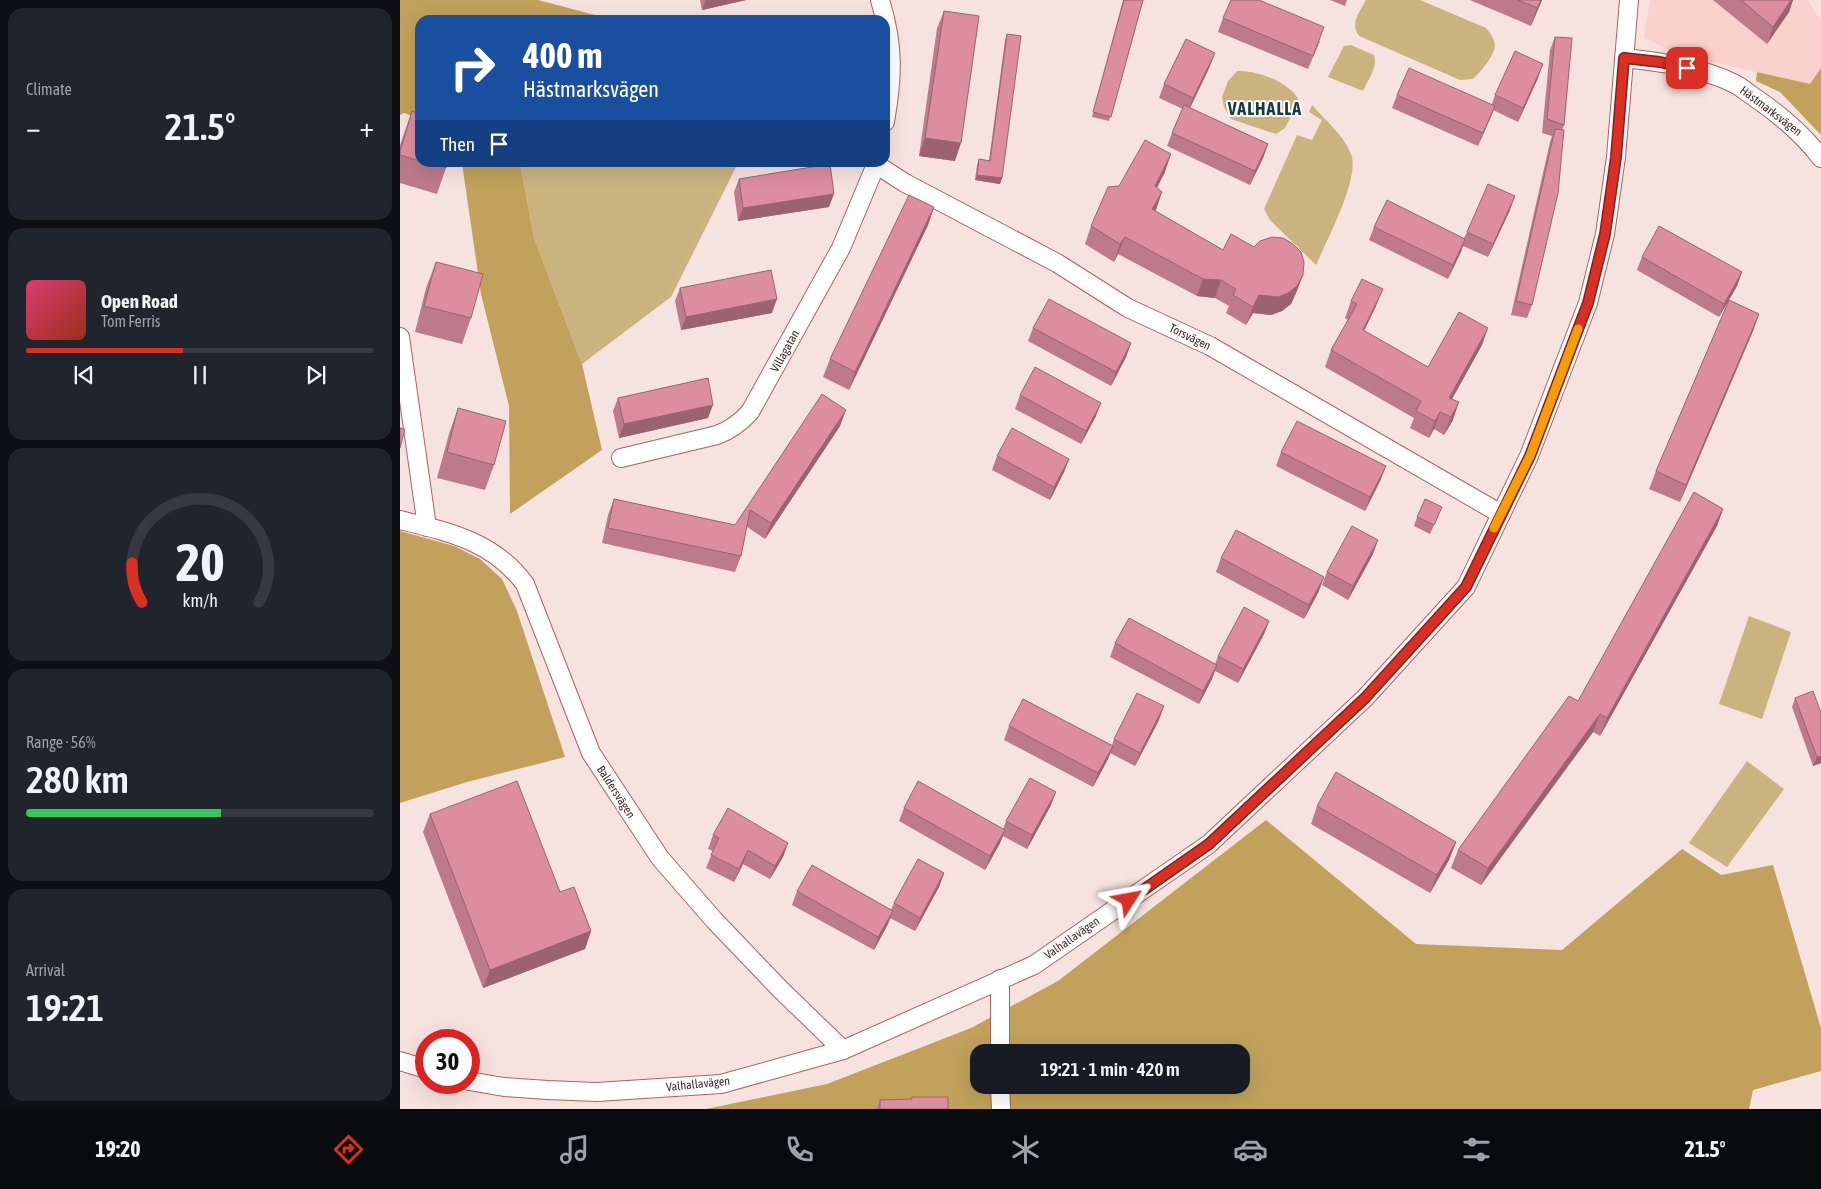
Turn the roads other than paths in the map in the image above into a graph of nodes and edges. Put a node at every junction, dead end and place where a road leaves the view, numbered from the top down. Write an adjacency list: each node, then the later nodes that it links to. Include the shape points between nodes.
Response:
1 (880, 0): 3 (street)
2 (1628, 0): 5 (street, Valhallavägen)
3 (884, 15)
4 (890, 40): 6 (street)
5 (1624, 58): 7 (street, Hästmarksvägen, via 1660,62 1735,84 1774,111 1807,140); 12 (street, Valhallavägen, via 1616,157 1605,234 1588,303 1530,456)
6 (890, 91)
7 (1821, 158)
8 (876, 167): 11 (street, Villagatan, via 841,248 750,412 729,431 716,436)
9 (881, 167): 12 (street, Torsvägen, via 905,183 1057,263 1128,308 1210,346)
10 (400, 337): 14 (street)
11 (621, 458)
12 (1501, 514): 15 (street, Valhallavägen, via 1466,587 1365,698 1209,844 1034,965)
13 (400, 520): 14 (street, Baldersvägen)
14 (426, 527): 17 (street, Baldersvägen, via 472,541 494,553 518,574 525,584 590,753 660,858 714,920)
15 (1000, 979): 16 (street); 17 (street, Valhallavägen)
16 (1000, 1044)
17 (843, 1050): 20 (street, Valhallavägen, via 722,1084 597,1092)
18 (400, 1061): 19 (street)
19 (415, 1066)
20 (480, 1083)
21 (1000, 1094): 22 (street)
22 (1001, 1109)

